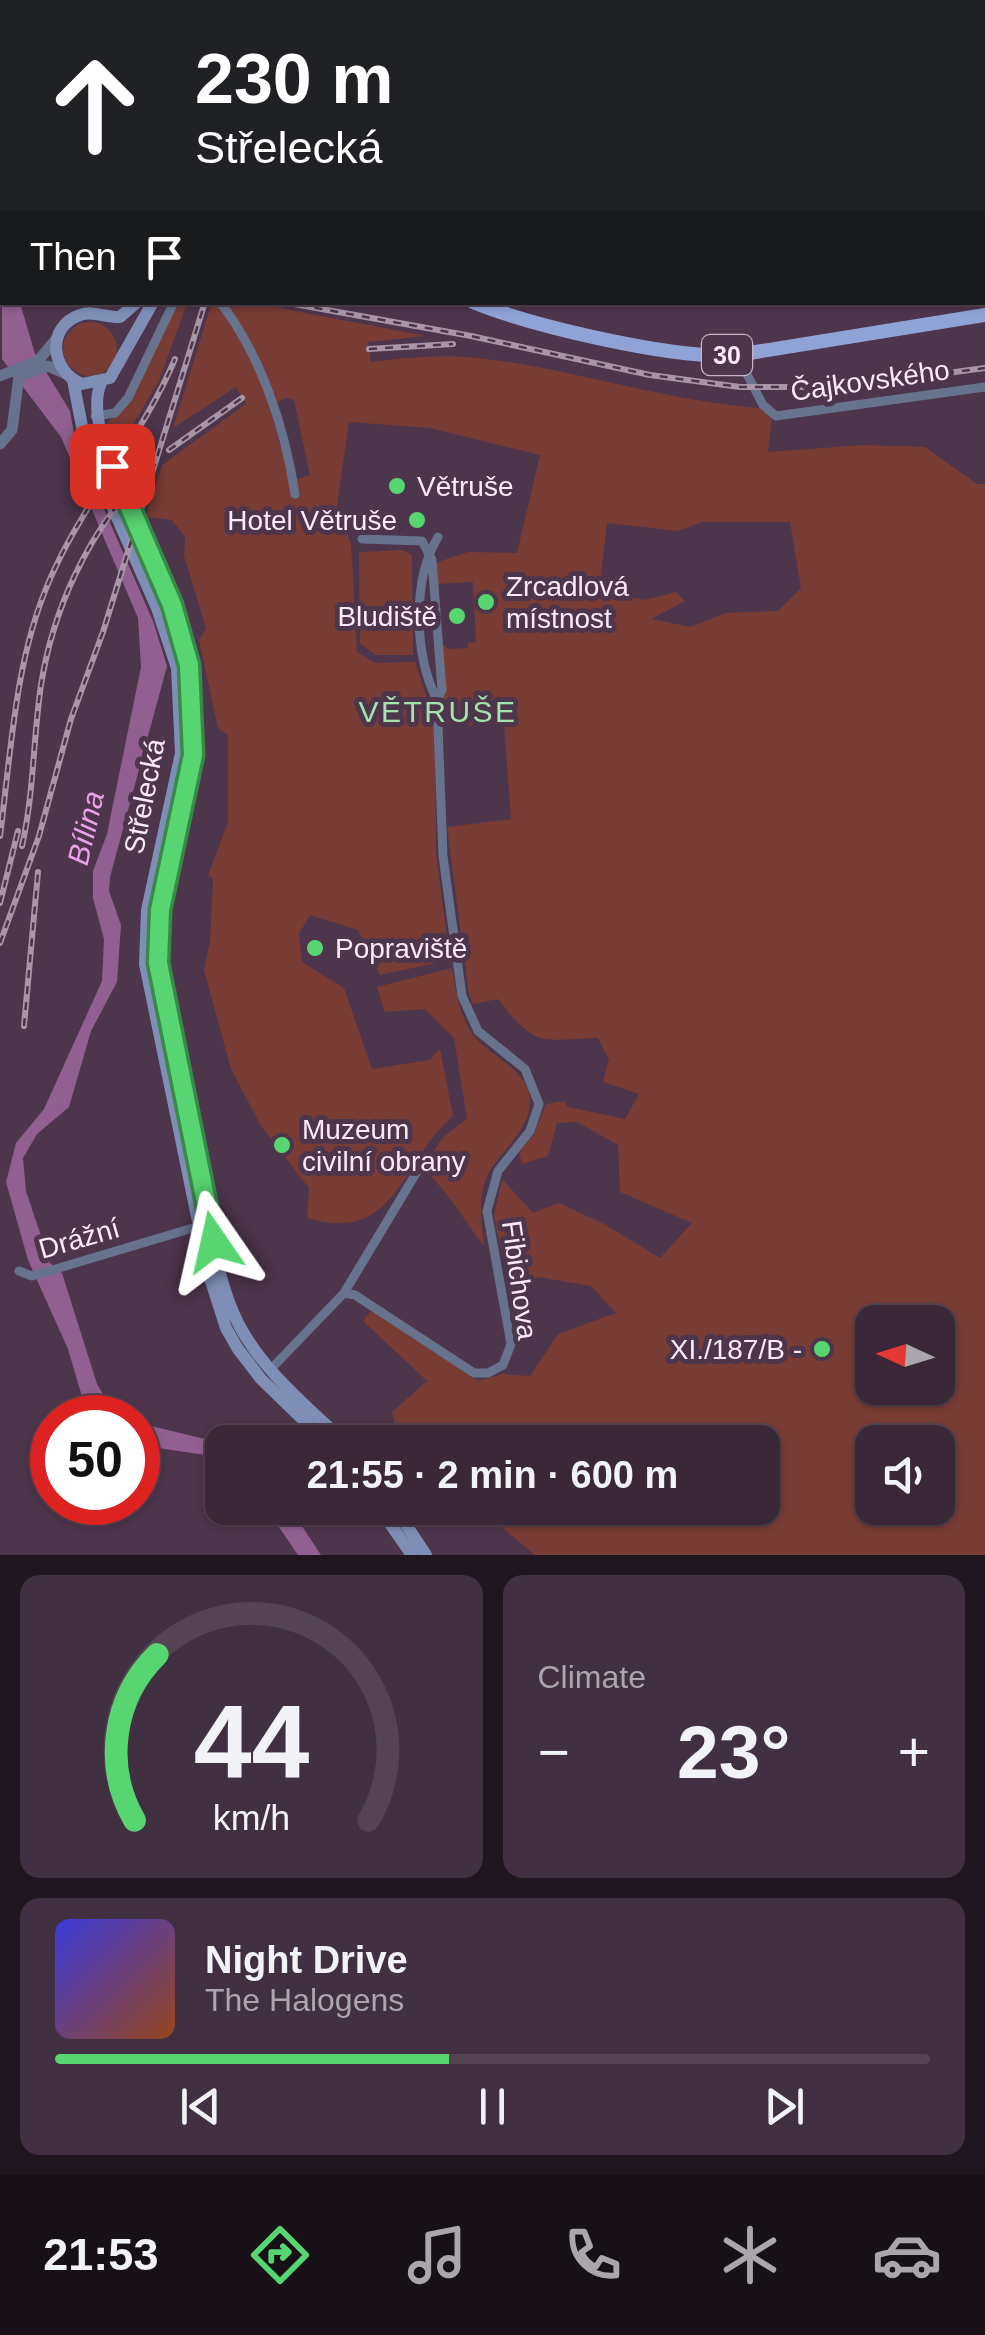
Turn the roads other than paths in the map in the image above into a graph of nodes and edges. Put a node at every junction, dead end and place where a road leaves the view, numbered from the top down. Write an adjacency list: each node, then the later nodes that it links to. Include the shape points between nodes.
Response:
1 (134, 305): 7 (main road)
2 (151, 305): 9 (main road)
3 (173, 305): 16 (street, via 128,398 115,413)
4 (222, 305): 18 (street, via 247,343 275,414)
5 (482, 305): 10 (main road, 30, via 684,354)
6 (985, 315): 10 (main road, 30)
7 (108, 318): 8 (main road, via 76,316); 9 (main road, via 122,332)
8 (58, 337): 11 (street); 13 (main road, Střelecká, via 56,358)
9 (126, 352): 14 (main road, via 118,371)
10 (737, 354): 15 (street, Čajkovského, via 776,416)
11 (39, 364): 12 (street); 13 (street)
12 (8, 376): 17 (street, via 12,430)
13 (69, 377): 14 (main road); 22 (main road, Střelecká, via 86,448 170,642 181,695 178,776)
14 (101, 383): 16 (main road, Střelecká)
15 (985, 387)
16 (96, 416): 22 (main road, Střelecká, via 102,445 172,605 193,693 190,778)
17 (0, 444)
18 (294, 494)
19 (438, 536): 21 (street)
20 (362, 539): 21 (street, via 422,542)
21 (428, 554): 26 (street, Fibichova, via 442,690 442,856 462,996 478,1031 525,1069 539,1104 530,1131 491,1184 487,1211 508,1355 488,1373 474,1373)
22 (151, 941): 24 (main road, via 148,990)
23 (418, 1170): 26 (street)
24 (204, 1225): 25 (street, Drážní, via 32,1276); 27 (main road, via 233,1310); 28 (main road, via 216,1302 238,1350)
25 (19, 1271)
26 (344, 1292): 27 (street)
27 (270, 1370): 29 (main road)
28 (308, 1425)
29 (327, 1425)
30 (392, 1525): 32 (main road)
31 (406, 1525): 33 (main road)
32 (412, 1555)
33 (426, 1555)

